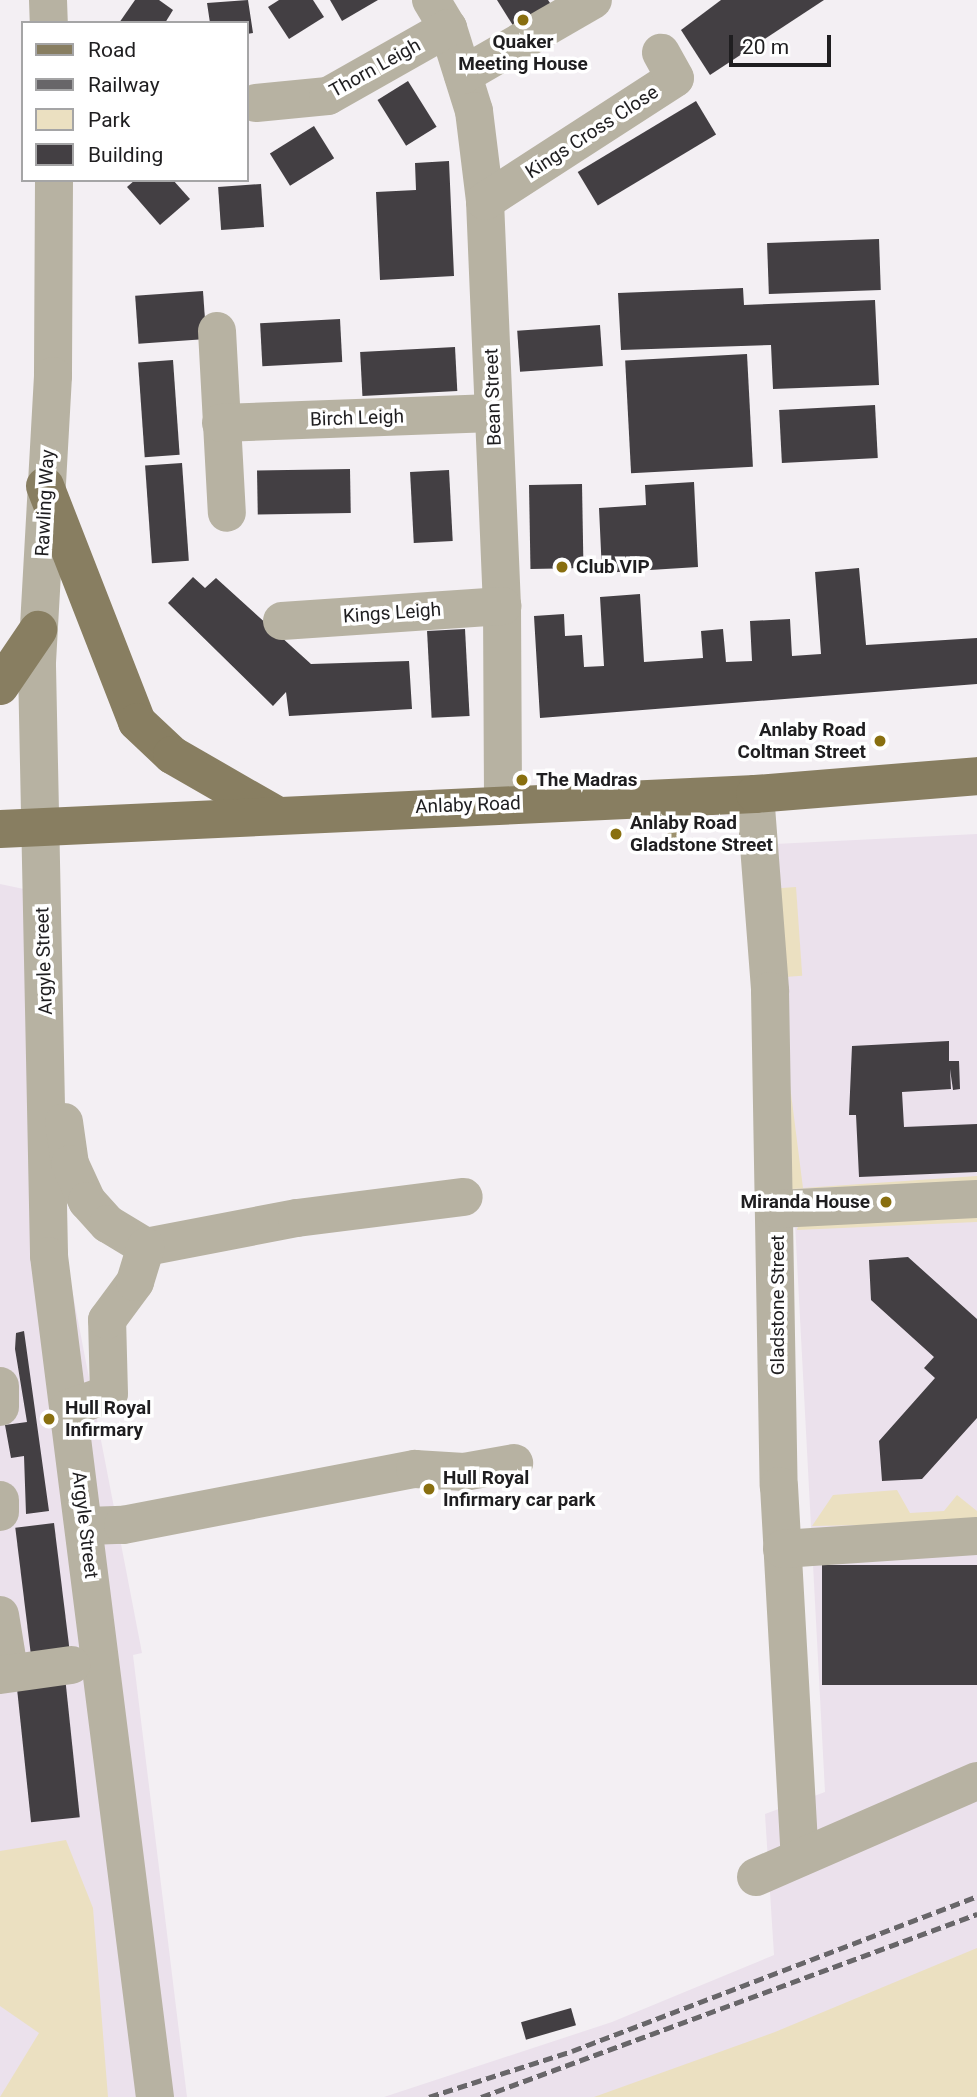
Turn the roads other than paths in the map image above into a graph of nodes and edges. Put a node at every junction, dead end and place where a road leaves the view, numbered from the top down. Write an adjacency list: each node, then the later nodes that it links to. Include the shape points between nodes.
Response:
1 (48, 0): 4 (street)
2 (593, 0): 6 (street)
3 (439, 14): 6 (street, Bean Street); 7 (street, Thorn Leigh, via 328,96)
4 (49, 21)
5 (661, 53): 9 (street, Kings Cross Close, via 675,78)
6 (463, 75): 9 (street, Bean Street, via 474,111)
7 (250, 106)
8 (54, 182): 13 (street, Rawling Way)
9 (485, 201): 11 (street, Bean Street)
10 (217, 331): 12 (street)
11 (493, 413): 12 (street, Birch Leigh); 15 (street, Bean Street)
12 (221, 423): 14 (street)
13 (45, 486): 17 (street, Rawling Way); 22 (main road, via 137,722 172,755)
14 (227, 513)
15 (502, 606): 16 (street, Kings Leigh); 21 (street, Bean Street)
16 (282, 621)
17 (38, 629): 18 (main road); 23 (street, Rawling Way)
18 (0, 686)
19 (977, 776): 20 (main road, Anlaby Road)
20 (755, 794): 21 (main road, Anlaby Road); 28 (street, Gladstone Street)
21 (503, 804): 22 (main road, Anlaby Road)
22 (273, 813): 23 (main road, Anlaby Road)
23 (38, 827): 24 (main road, Anlaby Road); 25 (street, Argyle Street)
24 (0, 829)
25 (47, 995): 29 (street, via 70,1164 101,1216); 32 (street, Argyle Street, via 49,1256)
26 (463, 1189): 29 (street)
27 (977, 1199): 28 (street)
28 (777, 1209): 38 (street, Gladstone Street)
29 (146, 1247): 32 (street, via 135,1282 107,1320 109,1394)
30 (0, 1386): 31 (street)
31 (0, 1407)
32 (69, 1408): 37 (street, Argyle Street)
33 (514, 1462): 37 (street, via 464,1472 415,1469 123,1525)
34 (0, 1500): 35 (street)
35 (0, 1512)
36 (977, 1536): 38 (street)
37 (88, 1540): 45 (street, Argyle Street)
38 (782, 1549): 43 (street, Gladstone Street)
39 (0, 1615): 41 (street)
40 (71, 1665): 41 (street)
41 (4, 1672)
42 (977, 1781): 43 (street)
43 (800, 1857): 44 (street)
44 (756, 1877)
45 (155, 2097)

